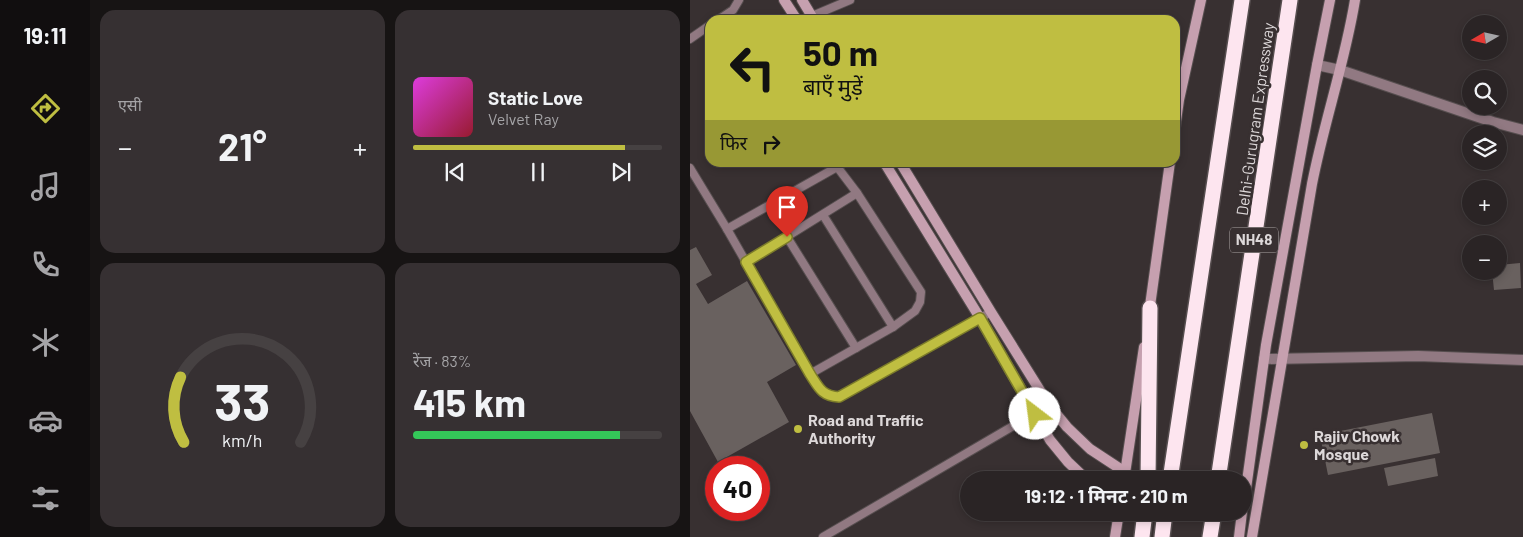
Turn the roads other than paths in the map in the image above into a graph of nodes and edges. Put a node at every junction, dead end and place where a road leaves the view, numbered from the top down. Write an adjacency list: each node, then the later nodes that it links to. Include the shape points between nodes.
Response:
1 (739, 0): 10 (lane)
2 (784, 0): 11 (street)
3 (802, 0): 12 (street)
4 (850, 0): 13 (lane)
5 (1201, 0): 18 (street)
6 (1242, 0): 45 (highway, Delhi-Gurugram Expressway / NH48)
7 (1290, 0): 46 (highway, Delhi-Gurugram Expressway / NH48)
8 (1330, 0): 16 (street)
9 (1355, 0): 17 (street)
10 (726, 15)
11 (793, 15)
12 (811, 15)
13 (819, 15)
14 (705, 28): 15 (lane)
15 (690, 39)
16 (1317, 65): 17 (street); 35 (street)
17 (1340, 70): 19 (street); 36 (street, via 1316,161)
18 (1180, 95)
19 (1523, 130)
20 (887, 167): 32 (street)
21 (903, 167): 31 (street)
22 (1169, 167): 30 (street)
23 (690, 168): 27 (lane)
24 (838, 168): 25 (lane); 27 (lane)
25 (857, 193): 26 (lane); 33 (lane, via 921,292 915,311)
26 (823, 215): 28 (lane); 33 (lane)
27 (727, 229): 29 (lane)
28 (787, 237): 29 (lane); 34 (lane)
29 (746, 262): 38 (lane)
30 (1150, 308): 43 (street); 44 (highway)
31 (991, 312): 32 (lane); 39 (street)
32 (980, 318): 38 (lane, via 839,397 830,397 821,390); 40 (street)
33 (893, 327): 34 (lane)
34 (856, 348): 38 (lane)
35 (1264, 359): 36 (street); 47 (street)
36 (1282, 359): 37 (street, via 1418,356); 59 (street)
37 (1523, 360)
38 (810, 374)
39 (1049, 405): 40 (lane); 42 (street, via 1067,427)
40 (1035, 414): 41 (street, via 1050,440); 53 (lane)
41 (1078, 471)
42 (1118, 471)
43 (1125, 471)
44 (1148, 471)
45 (1171, 471)
46 (1219, 471)
47 (1248, 471)
48 (1118, 521): 54 (street)
49 (1144, 521): 55 (highway)
50 (1164, 521): 56 (highway)
51 (1213, 521): 57 (highway)
52 (1241, 521): 58 (street)
53 (823, 537)
54 (1115, 537)
55 (1142, 537)
56 (1162, 537)
57 (1210, 537)
58 (1239, 537)
59 (1252, 537)

